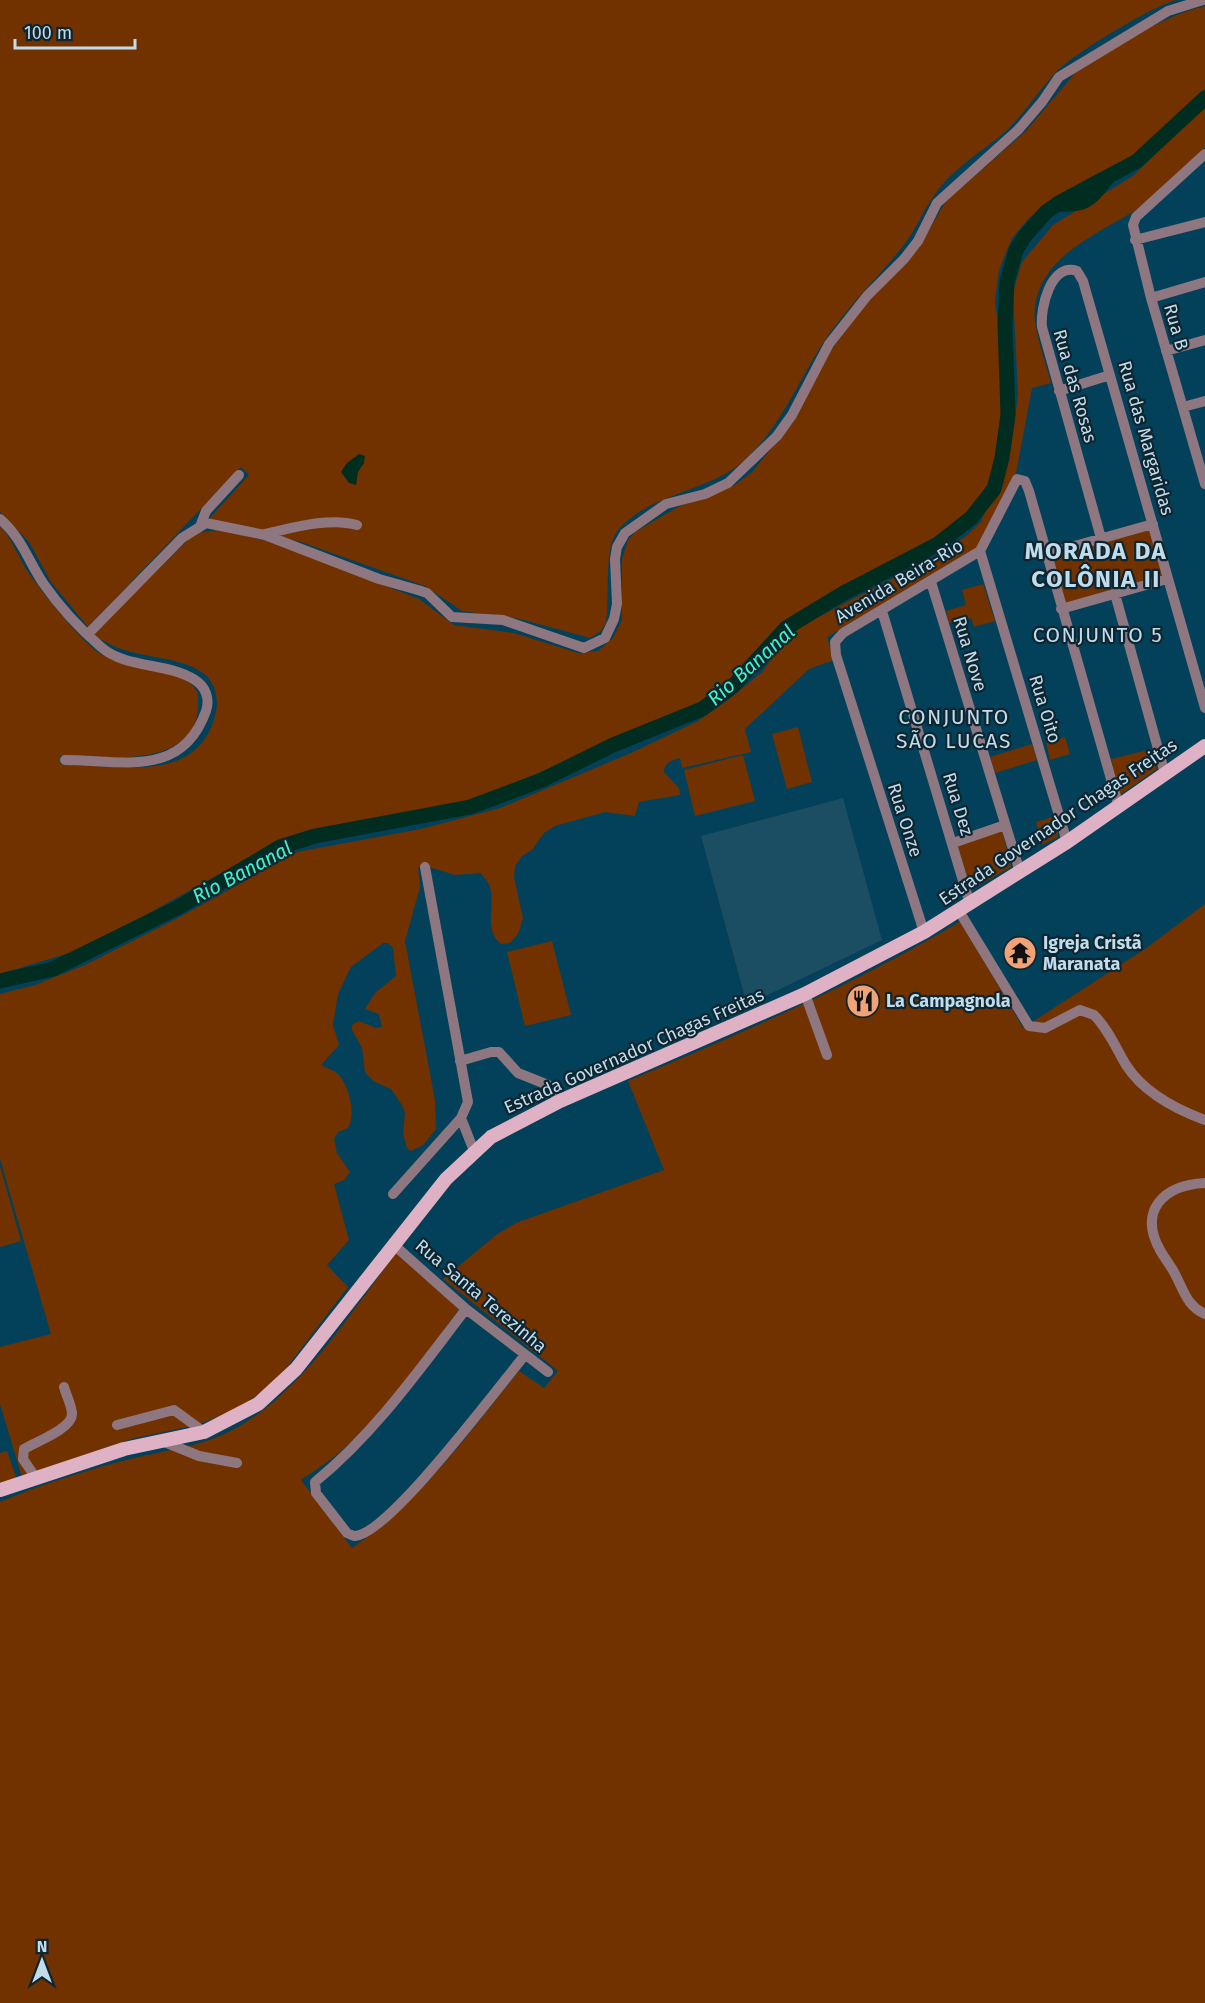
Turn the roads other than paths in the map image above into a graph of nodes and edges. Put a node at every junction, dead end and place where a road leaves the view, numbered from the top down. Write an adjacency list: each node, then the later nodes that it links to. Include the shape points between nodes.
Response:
1 (1203, 0): 21 (street, via 1168,11 1059,77 1018,130 937,203 918,241 829,344 777,436 728,483 705,494 666,504 625,533 615,559 614,619 598,643 578,647 503,620 452,617 427,593 379,579)
2 (1205, 154): 4 (street, Rua B, via 1138,215 1133,222)
3 (1205, 222): 4 (street)
4 (1135, 240): 7 (street, Rua B)
5 (1083, 281): 10 (street, Rua das Margaridas); 11 (street, Rua das Rosas, via 1073,269 1059,273 1043,308 1042,327)
6 (1205, 282): 7 (street)
7 (1151, 298): 9 (street, Rua B)
8 (1205, 340): 9 (street)
9 (1166, 351): 13 (street, Rua B)
10 (1110, 375): 11 (street); 19 (street, Rua das Margaridas)
11 (1059, 391): 22 (street, Rua das Rosas)
12 (1205, 401): 13 (street)
13 (1183, 407): 14 (street, Rua B)
14 (1202, 460): 16 (street, Rua B)
15 (239, 475): 18 (street, via 206,511)
16 (1205, 484)
17 (0, 519): 30 (street, via 20,539 43,582)
18 (201, 524): 21 (street); 30 (street, via 182,538)
19 (1153, 524): 22 (street); 25 (street, Rua das Margaridas)
20 (357, 525): 21 (street, via 299,526)
21 (265, 534)
22 (1101, 538): 24 (street)
23 (980, 551): 24 (street, Avenida Beira-Rio, via 1014,480 1020,478 1026,482); 26 (street, Avenida Beira-Rio); 38 (street, Rua Oito)
24 (1046, 554): 28 (street)
25 (1167, 579): 27 (street); 32 (street, Rua das Margaridas)
26 (931, 582): 29 (street, Avenida Beira-Rio); 37 (street, Rua Nove)
27 (1115, 594): 28 (street); 35 (street)
28 (1061, 609): 36 (street)
29 (882, 611): 31 (street, Avenida Beira-Rio, via 843,633); 39 (street, Rua Dez)
30 (88, 634): 34 (street, via 111,653 194,679 205,689 207,708 193,738 166,756 121,764)
31 (835, 648): 43 (street, Rua Onze)
32 (1205, 708)
33 (1205, 746): 35 (main road, Estrada Governador Chagas Freitas)
34 (65, 760)
35 (1165, 774): 36 (main road, Estrada Governador Chagas Freitas)
36 (1119, 807): 38 (main road, Estrada Governador Chagas Freitas)
37 (1005, 825): 39 (street); 41 (street, Rua Nove)
38 (1067, 842): 41 (main road, Estrada Governador Chagas Freitas)
39 (953, 843): 42 (street, Rua Dez)
40 (425, 867): 46 (street)
41 (1020, 872): 42 (main road, Estrada Governador Chagas Freitas)
42 (965, 908): 43 (main road, Estrada Governador Chagas Freitas); 49 (street, Rua Dez, via 1029,1026 1045,1028 1080,1010 1094,1015 1143,1085 1177,1109)
43 (924, 932): 44 (main road, Estrada Governador Chagas Freitas)
44 (805, 994): 45 (street); 47 (main road, Estrada Governador Chagas Freitas)
45 (827, 1055)
46 (460, 1061): 47 (street, via 499,1052 513,1070 548,1085); 48 (street, via 468,1093 467,1108)
47 (560, 1101): 50 (main road, Estrada Governador Chagas Freitas, via 507,1127)
48 (461, 1118): 50 (street); 52 (street)
49 (1205, 1120)
50 (474, 1151): 53 (main road, Estrada Governador Chagas Freitas, via 446,1179)
51 (1205, 1183): 55 (street, via 1166,1194 1155,1206 1152,1225 1160,1250 1191,1305)
52 (393, 1194)
53 (394, 1245): 54 (street, Rua Santa Terezinha); 60 (main road, Estrada Governador Chagas Freitas, via 283,1383 249,1410)
54 (466, 1309): 56 (street, Rua Santa Terezinha); 56 (street, via 377,1422 315,1482 316,1493 347,1533 360,1537 412,1492)
55 (1205, 1314)
56 (525, 1355): 57 (street, Rua Santa Terezinha)
57 (548, 1372)
58 (64, 1387): 63 (street, via 72,1415 68,1423 24,1449 23,1459)
59 (117, 1425): 60 (street, via 174,1410)
60 (204, 1432): 61 (main road, Estrada Governador Chagas Freitas)
61 (162, 1441): 62 (street, via 200,1456); 63 (main road, Estrada Governador Chagas Freitas, via 124,1449)
62 (237, 1463)
63 (36, 1478): 64 (main road, Estrada Governador Chagas Freitas)
64 (0, 1490)

